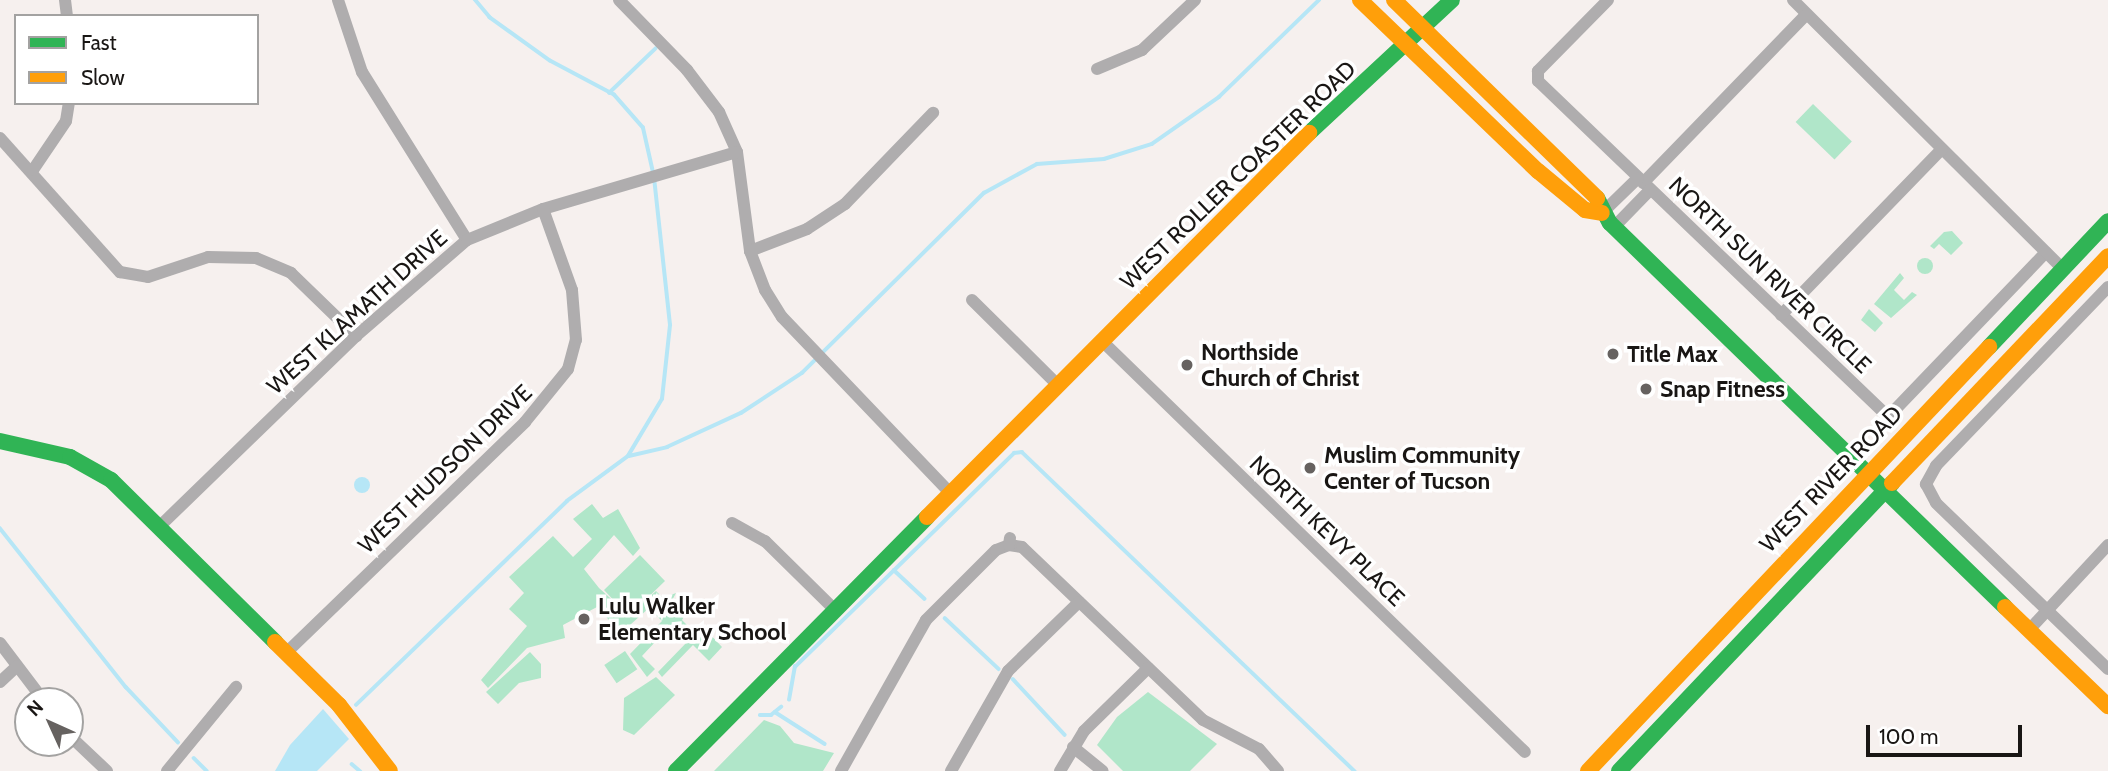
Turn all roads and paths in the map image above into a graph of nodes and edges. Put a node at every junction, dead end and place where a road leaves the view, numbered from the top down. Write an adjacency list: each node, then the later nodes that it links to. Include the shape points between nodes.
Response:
1 (338, 0): 24 (street, via 362,72)
2 (619, 0): 17 (street, via 714,102)
3 (1195, 0): 12 (street, via 1142,50)
4 (1360, 0): 11 (main road)
5 (1394, 0): 10 (main road)
6 (1452, 0): 10 (main road, WEST ROLLER COASTER ROAD)
7 (1608, 0): 19 (street, NORTH SUN RIVER CIRCLE, via 1538,71 1538,81)
8 (1793, 0): 9 (street)
9 (1807, 14): 16 (street); 19 (street)
10 (1423, 29): 11 (main road, WEST ROLLER COASTER ROAD); 21 (main road, via 1596,195)
11 (1405, 46): 21 (main road, via 1557,187 1585,210); 33 (main road, WEST ROLLER COASTER ROAD, via 1301,139)
12 (1097, 69)
13 (69, 105): 18 (street, via 66,121)
14 (933, 113): 25 (street, via 845,204 807,229)
15 (0, 138): 18 (street)
16 (1942, 149): 26 (street); 31 (street)
17 (737, 152): 20 (street, WEST KLAMATH DRIVE); 25 (street)
18 (33, 170): 32 (street, via 120,272 148,277 208,257 256,258 291,273)
19 (1644, 184): 21 (street); 23 (street); 31 (street, NORTH SUN RIVER CIRCLE)
20 (543, 209): 24 (street, WEST KLAMATH DRIVE); 47 (street, WEST HUDSON DRIVE, via 572,290 576,340 568,369 526,422)
21 (1602, 213): 23 (main road)
22 (2108, 221): 28 (main road, WEST RIVER ROAD)
23 (1614, 227): 36 (main road)
24 (467, 240): 32 (street, WEST KLAMATH DRIVE)
25 (750, 251): 38 (street, via 765,290 802,342)
26 (2046, 252): 28 (street); 31 (street, NORTH SUN RIVER CIRCLE, via 1888,417)
27 (2108, 256): 37 (main road, WEST RIVER ROAD)
28 (2063, 269): 36 (main road, WEST RIVER ROAD)
29 (2108, 287): 44 (street, via 1936,466 1926,484 1936,503)
30 (972, 300): 34 (street)
31 (1781, 315)
32 (356, 336): 40 (street, WEST KLAMATH DRIVE)
33 (1101, 340): 34 (main road, WEST ROLLER COASTER ROAD); 57 (street, NORTH KEVY PLACE)
34 (1057, 384): 38 (main road, WEST ROLLER COASTER ROAD)
35 (0, 441): 40 (main road, via 70,457 111,480)
36 (1867, 475): 37 (main road); 67 (main road, WEST RIVER ROAD)
37 (1883, 491): 45 (main road); 68 (main road, WEST RIVER ROAD)
38 (950, 493): 43 (main road, WEST ROLLER COASTER ROAD)
39 (732, 523): 43 (street, via 765,541)
40 (160, 525): 47 (main road)
41 (2108, 545): 44 (street)
42 (1079, 602): 49 (street); 63 (street, via 1022,547 1010,541 996,550 926,620); 64 (street, via 1008,671)
43 (835, 610): 62 (main road, WEST ROLLER COASTER ROAD)
44 (2048, 610): 45 (street); 50 (street)
45 (2029, 630): 54 (main road)
46 (0, 643): 48 (street)
47 (287, 652): 61 (main road, via 354,720)
48 (17, 666): 51 (street); 52 (street)
49 (1148, 668): 55 (street); 58 (street, via 1203,720 1259,749)
50 (2108, 669)
51 (0, 682)
52 (33, 687)
53 (236, 687): 60 (street)
54 (2108, 706)
55 (1073, 747): 65 (street); 66 (street)
56 (84, 749): 59 (street)
57 (1525, 752)
58 (1272, 769)
59 (107, 771)
60 (167, 771)
61 (390, 771)
62 (676, 771)
63 (841, 771)
64 (951, 771)
65 (1059, 771)
66 (1103, 771)
67 (1588, 771)
68 (1619, 771)

